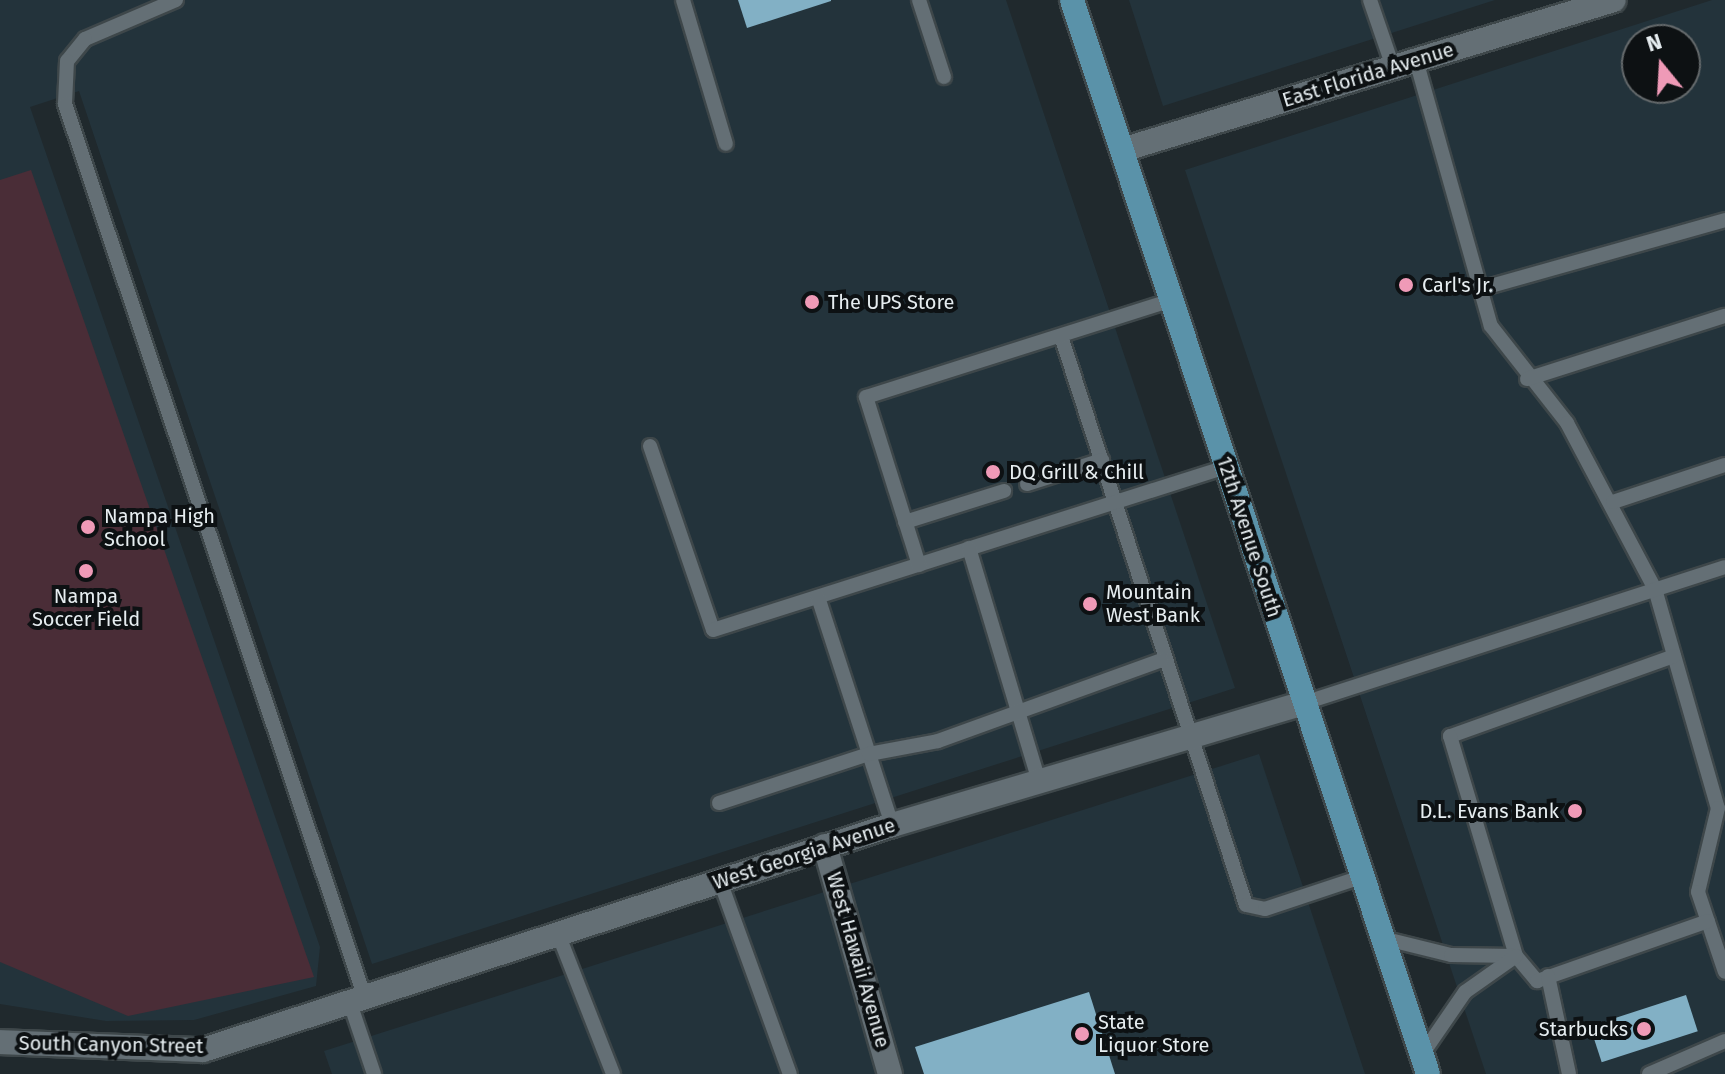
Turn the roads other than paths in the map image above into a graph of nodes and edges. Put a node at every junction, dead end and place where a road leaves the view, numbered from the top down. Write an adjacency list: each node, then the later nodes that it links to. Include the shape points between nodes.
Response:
1 (176, 0): 49 (lane, via 85,39 67,61 65,104)
2 (683, 0): 9 (lane)
3 (919, 0): 8 (lane)
4 (1072, 0): 10 (main road, 12th Avenue South)
5 (1370, 0): 7 (lane)
6 (1614, 0): 7 (street, East Florida Avenue)
7 (1404, 64): 10 (street, East Florida Avenue); 12 (lane)
8 (944, 77)
9 (726, 144)
10 (1122, 150): 13 (main road, 12th Avenue South)
11 (1725, 220): 12 (lane)
12 (1480, 289): 16 (lane, via 1491,326)
13 (1172, 300): 15 (lane); 20 (main road, 12th Avenue South)
14 (1725, 316): 16 (lane)
15 (1061, 336): 18 (lane); 25 (lane, via 866,397)
16 (1527, 379): 24 (lane, via 1567,423)
17 (650, 446): 30 (lane, via 713,630)
18 (1102, 460): 21 (lane); 23 (lane)
19 (1725, 465): 24 (lane)
20 (1226, 467): 23 (lane); 33 (main road, 12th Avenue South)
21 (1027, 484)
22 (1004, 491): 25 (lane)
23 (1117, 501): 26 (lane); 32 (lane)
24 (1613, 502): 29 (lane)
25 (905, 522): 27 (lane)
26 (969, 548): 27 (lane); 34 (lane)
27 (919, 565): 30 (lane)
28 (1724, 570): 29 (lane)
29 (1655, 589): 31 (lane); 33 (lane)
30 (818, 597): 36 (lane)
31 (1674, 656): 43 (lane, via 1718,808 1698,892); 46 (lane, via 1450,736)
32 (1162, 660): 34 (lane); 35 (lane)
33 (1304, 703): 35 (street, West Georgia Avenue); 41 (main road, 12th Avenue South)
34 (1022, 711): 36 (lane, via 938,741); 37 (lane)
35 (1192, 737): 37 (street, West Georgia Avenue); 41 (lane, via 1246,905 1265,909)
36 (869, 754): 38 (lane); 39 (lane)
37 (1039, 782): 39 (street, West Georgia Avenue)
38 (719, 803)
39 (892, 825): 40 (street, West Georgia Avenue)
40 (825, 846): 42 (street, West Georgia Avenue); 57 (street, West Hawaii Avenue)
41 (1361, 877): 45 (main road, 12th Avenue South)
42 (720, 881): 44 (street, West Georgia Avenue); 56 (lane)
43 (1708, 921): 47 (lane); 48 (lane)
44 (559, 936): 49 (street, West Georgia Avenue); 55 (lane)
45 (1382, 938): 46 (lane, via 1451,955); 53 (main road, 12th Avenue South)
46 (1516, 956): 48 (lane, via 1537,981); 53 (lane, via 1465,992)
47 (1725, 972)
48 (1548, 976): 58 (lane)
49 (358, 1001): 50 (street, West Georgia Avenue); 54 (lane)
50 (308, 1018): 52 (street, South Canyon Street, via 203,1050)
51 (1725, 1041): 59 (lane)
52 (2, 1048)
53 (1424, 1065)
54 (374, 1074)
55 (613, 1074)
56 (790, 1074)
57 (890, 1074)
58 (1569, 1074)
59 (1649, 1074)

